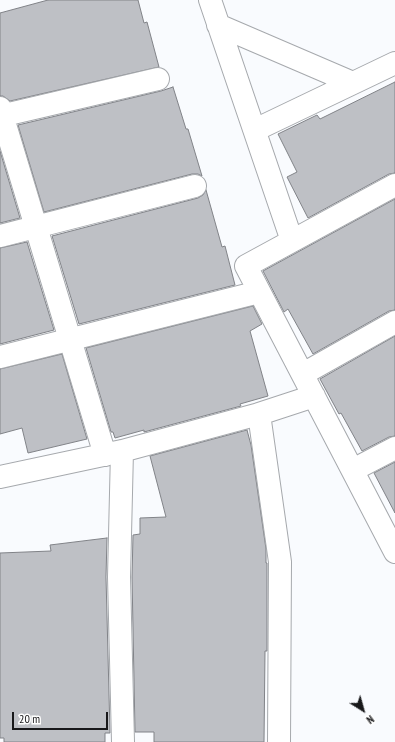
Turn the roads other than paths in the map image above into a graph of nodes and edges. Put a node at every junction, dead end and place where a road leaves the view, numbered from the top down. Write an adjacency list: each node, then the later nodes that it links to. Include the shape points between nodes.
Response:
1 (210, 0): 2 (street)
2 (218, 25): 5 (street); 7 (street)
3 (395, 63): 5 (street)
4 (158, 79): 6 (street)
5 (353, 83): 7 (street)
6 (1, 113): 10 (street)
7 (255, 130): 12 (street)
8 (395, 185): 12 (street)
9 (195, 186): 10 (street)
10 (36, 226): 11 (street); 15 (street)
11 (0, 236)
12 (292, 241): 13 (street, via 246,266)
13 (259, 292): 15 (street); 17 (street)
14 (395, 322): 17 (street)
15 (70, 339): 16 (street); 21 (street)
16 (0, 357)
17 (303, 374): 18 (street)
18 (314, 396): 19 (street); 22 (street)
19 (259, 414): 21 (street); 26 (street, via 280,562)
20 (395, 448): 22 (street)
21 (113, 453): 23 (street); 25 (street)
22 (353, 470): 24 (street)
23 (0, 477)
24 (395, 552)
25 (123, 742)
26 (279, 742)

